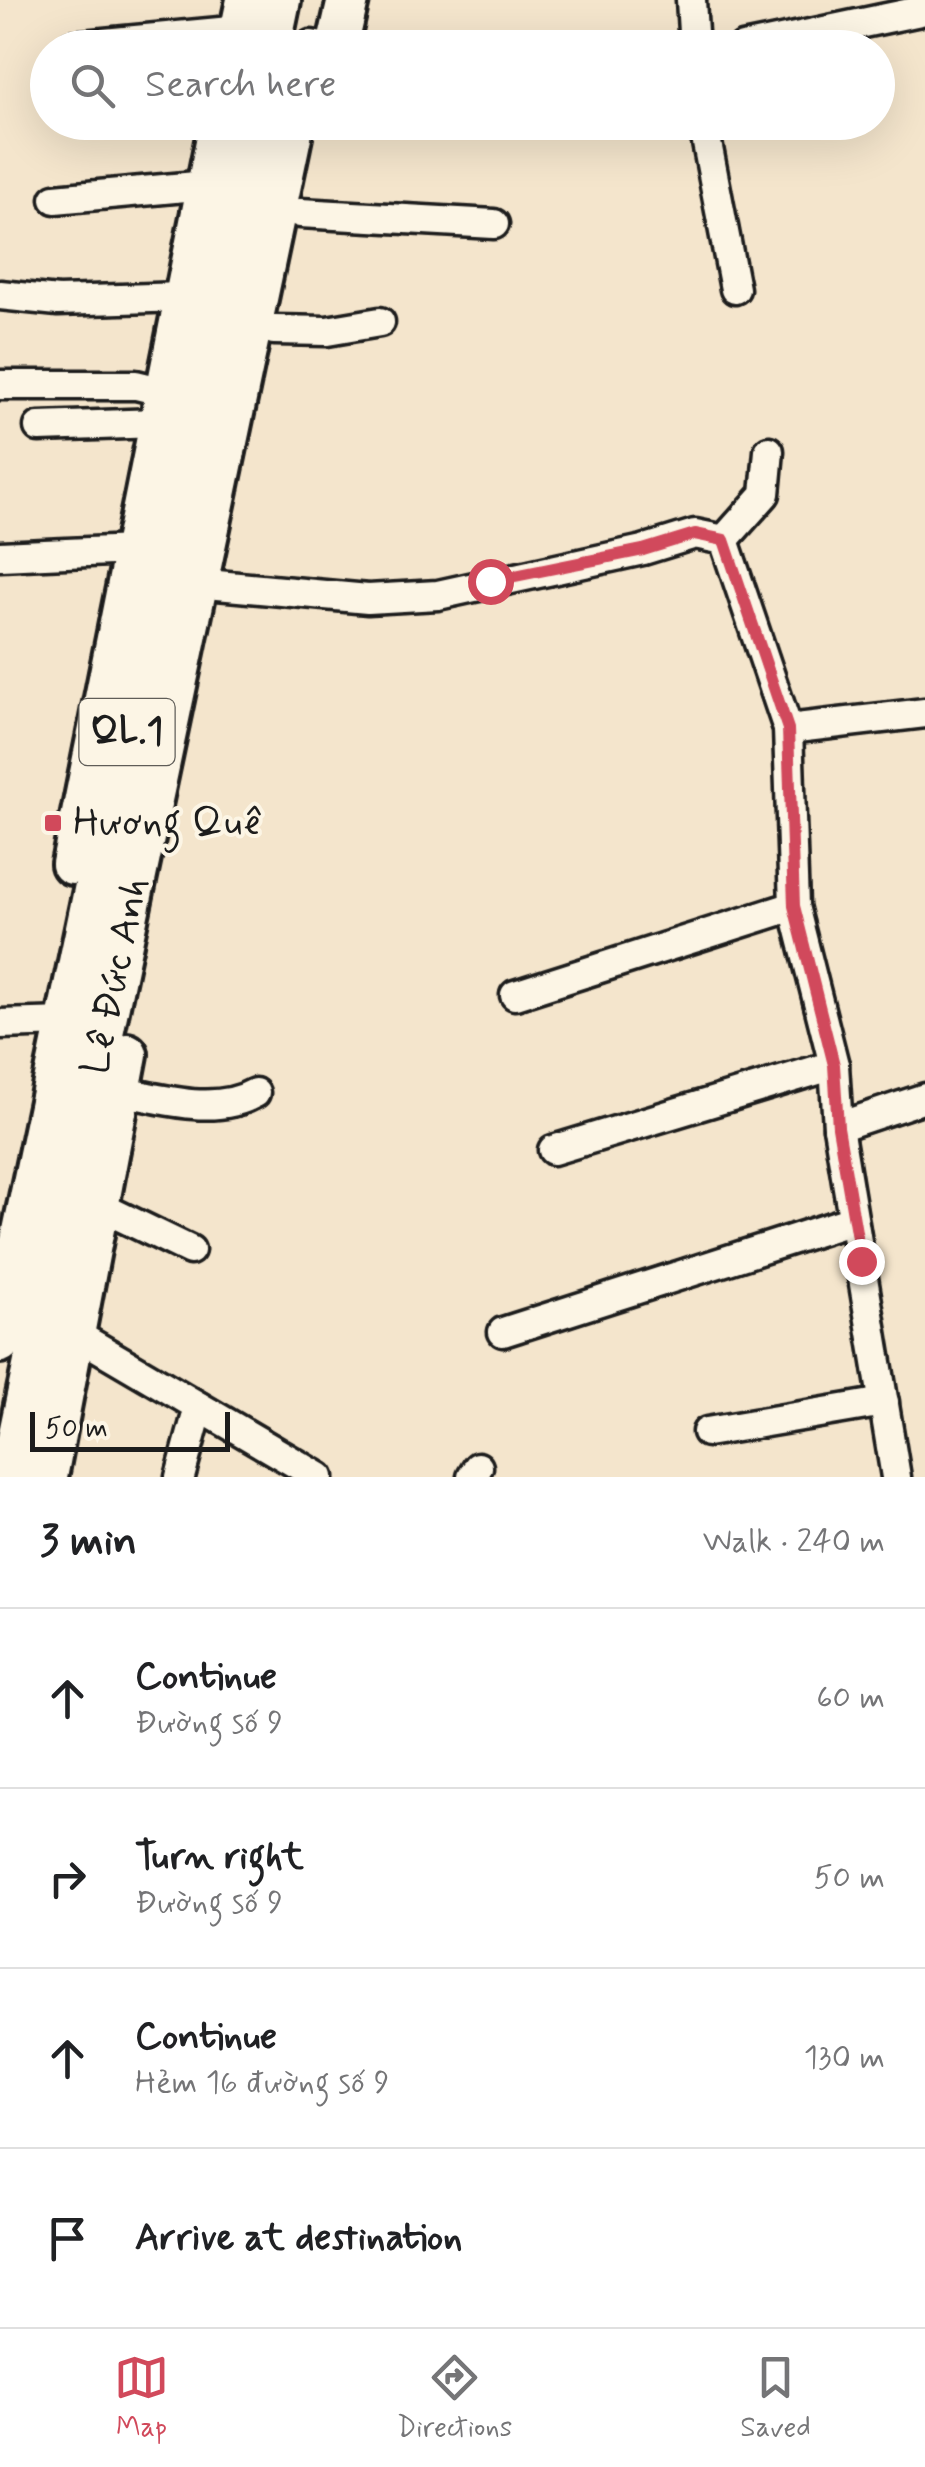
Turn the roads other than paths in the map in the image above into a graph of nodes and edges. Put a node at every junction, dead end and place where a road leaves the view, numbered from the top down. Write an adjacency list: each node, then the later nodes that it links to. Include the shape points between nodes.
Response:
1 (280, 0): 6 (highway)
2 (320, 0): 7 (highway)
3 (348, 0): 8 (highway)
4 (691, 0): 9 (street)
5 (925, 10): 10 (street)
6 (250, 30)
7 (321, 30)
8 (331, 30)
9 (693, 30)
10 (829, 30)
11 (216, 140): 16 (highway, Lê Đức Anh / QL.1)
12 (250, 140): 37 (highway, Lê Đức Anh / QL.1)
13 (290, 140): 55 (highway, Lê Đức Anh / QL.1)
14 (316, 140): 18 (highway, Lê Đức Anh / QL.1)
15 (706, 140): 20 (street)
16 (206, 185): 17 (street); 22 (highway, Lê Đức Anh / QL.1)
17 (55, 199)
18 (300, 212): 19 (street); 24 (highway, Lê Đức Anh / QL.1)
19 (494, 224)
20 (735, 288)
21 (0, 294): 22 (street, via 58,301)
22 (183, 297): 26 (highway, Lê Đức Anh / QL.1)
23 (380, 322): 24 (street)
24 (274, 330): 32 (highway, Lê Đức Anh / QL.1)
25 (0, 384): 26 (street, via 136,384)
26 (162, 408): 27 (street); 30 (highway, Lê Đức Anh / QL.1)
27 (39, 427)
28 (769, 451): 29 (street, via 765,494)
29 (724, 540): 32 (street, via 695,534 438,595 368,599); 34 (street)
30 (133, 550): 31 (street); 37 (highway, Lê Đức Anh / QL.1)
31 (0, 556)
32 (218, 585): 40 (highway, Lê Đức Anh / QL.1)
33 (925, 713): 34 (street)
34 (788, 729): 35 (street)
35 (794, 906): 36 (street); 39 (street)
36 (515, 996)
37 (54, 1021): 38 (street); 47 (highway, Lê Đức Anh / QL.1); 51 (highway, Lê Đức Anh / QL.1)
38 (0, 1024)
39 (834, 1065): 43 (street); 44 (street)
40 (120, 1091): 41 (street, via 214,1106); 45 (highway, Lê Đức Anh / QL.1)
41 (254, 1093)
42 (925, 1098): 43 (street)
43 (838, 1127): 46 (street)
44 (553, 1150)
45 (100, 1206): 48 (street); 50 (highway, Lê Đức Anh / QL.1)
46 (853, 1220): 49 (street); 52 (street)
47 (0, 1223)
48 (190, 1250)
49 (503, 1332)
50 (77, 1335): 53 (street); 56 (highway, Lê Đức Anh / QL.1)
51 (0, 1342)
52 (884, 1402): 54 (street); 59 (street)
53 (199, 1406): 57 (street); 58 (street)
54 (707, 1432)
55 (10, 1477)
56 (47, 1477)
57 (180, 1477)
58 (319, 1477)
59 (896, 1477)

